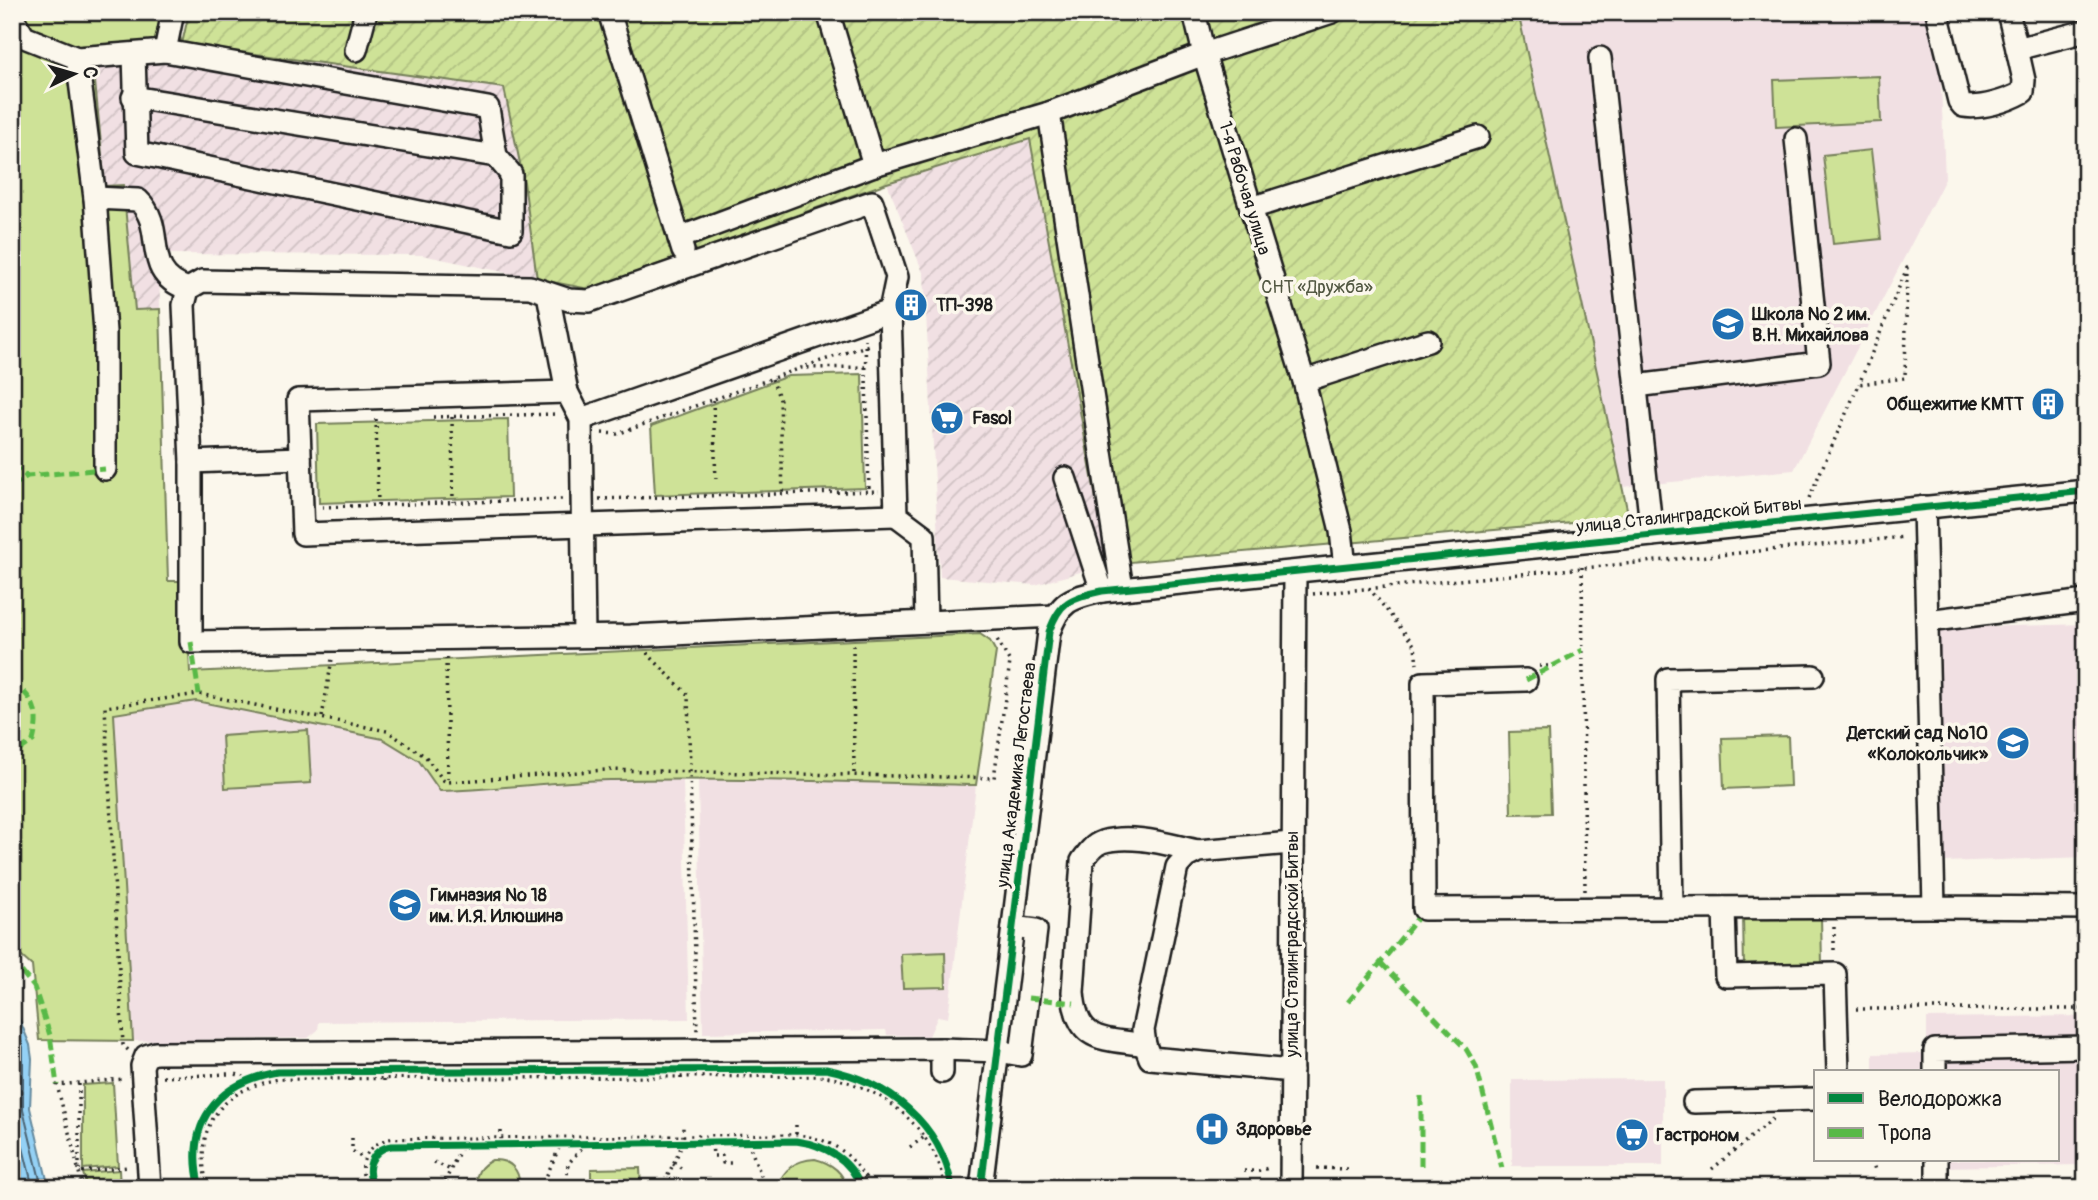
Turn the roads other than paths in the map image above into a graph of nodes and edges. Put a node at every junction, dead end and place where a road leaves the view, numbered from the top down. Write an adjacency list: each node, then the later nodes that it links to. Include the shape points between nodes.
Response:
1 (173, 12): 15 (street)
2 (366, 12): 14 (street)
3 (609, 12): 28 (street)
4 (828, 12): 25 (street)
5 (1194, 12): 17 (street, 1-я Рабочая улица)
6 (1332, 12): 17 (street)
7 (1937, 12): 13 (street, via 1963,106 1971,108 2023,92)
8 (2008, 12): 13 (street)
9 (2083, 12): 11 (street)
10 (12, 17): 18 (street, via 24,37)
11 (2086, 21)
12 (2086, 31): 13 (street)
13 (2017, 49)
14 (356, 50)
15 (165, 51): 16 (street); 24 (street, via 488,108)
16 (134, 54): 18 (street); 20 (street)
17 (1204, 54): 21 (street); 27 (street, 1-я Рабочая улица)
18 (77, 58): 26 (street)
19 (1600, 58): 35 (street)
20 (133, 97): 24 (street); 24 (street, via 137,153 511,231 511,174)
21 (1049, 113): 25 (street); 49 (street)
22 (1478, 137): 27 (street)
23 (1796, 138): 35 (street, via 1819,363)
24 (496, 156)
25 (873, 165): 28 (street)
26 (95, 198): 30 (street, via 138,200 148,209 162,273 173,284); 40 (street, via 104,332)
27 (1251, 208): 34 (street, 1-я Рабочая улица)
28 (679, 238): 29 (street)
29 (687, 265): 31 (street, via 589,301); 32 (street, via 872,202 897,277)
30 (188, 289): 31 (street, via 202,281 530,287); 39 (street, via 184,305)
31 (548, 294): 36 (street)
32 (890, 310): 37 (street); 44 (street)
33 (1428, 341): 34 (street)
34 (1304, 381): 47 (street, 1-я Рабочая улица, via 1341,531)
35 (1636, 386): 46 (street)
36 (567, 392): 37 (street); 38 (street, via 298,400)
37 (580, 417): 45 (street, via 590,499)
38 (300, 458): 39 (street); 45 (street, via 303,534)
39 (191, 462): 54 (street, via 191,642)
40 (105, 469)
41 (1065, 478): 49 (street)
42 (2086, 491): 43 (street, улица Сталинградской Битвы)
43 (1924, 507): 46 (street, улица Сталинградской Битвы); 52 (street)
44 (896, 514): 45 (street); 53 (street, via 923,536)
45 (583, 525): 54 (street)
46 (1652, 535): 47 (street, улица Сталинградской Битвы)
47 (1345, 567): 48 (street, улица Сталинградской Битвы)
48 (1296, 572): 49 (street); 57 (street, улица Сталинградской Битвы)
49 (1112, 590): 51 (street, via 1065,602)
50 (2086, 601): 52 (street)
51 (1055, 615): 53 (street); 66 (street, улица Академика Легостаева, via 1049,632)
52 (1927, 621): 59 (street)
53 (926, 622): 54 (street)
54 (584, 636)
55 (1813, 676): 60 (street, via 1668,679)
56 (1526, 680): 60 (street, via 1423,683 1424,909)
57 (1292, 843): 58 (street); 69 (street, улица Сталинградской Битвы)
58 (1198, 851): 63 (street, via 1177,867 1143,1030); 63 (street, via 1125,840 1102,842 1082,861 1073,992 1076,1013 1091,1036)
59 (1934, 907): 61 (street); 62 (street)
60 (1672, 908): 61 (street)
61 (1724, 908): 67 (street, via 1726,976 1835,974)
62 (2086, 908)
63 (1145, 1045): 69 (street, via 1150,1058)
64 (2086, 1047): 68 (street, via 1935,1050)
65 (942, 1049): 66 (street); 70 (street); 73 (street, via 156,1053 146,1056 142,1066)
66 (998, 1051): 74 (street, улица Академика Легостаева)
67 (1838, 1070)
68 (1935, 1070)
69 (1292, 1071): 75 (street, улица Сталинградской Битвы)
70 (942, 1072)
71 (1807, 1099): 72 (street)
72 (1694, 1102)
73 (150, 1188)
74 (981, 1188)
75 (1291, 1188)

